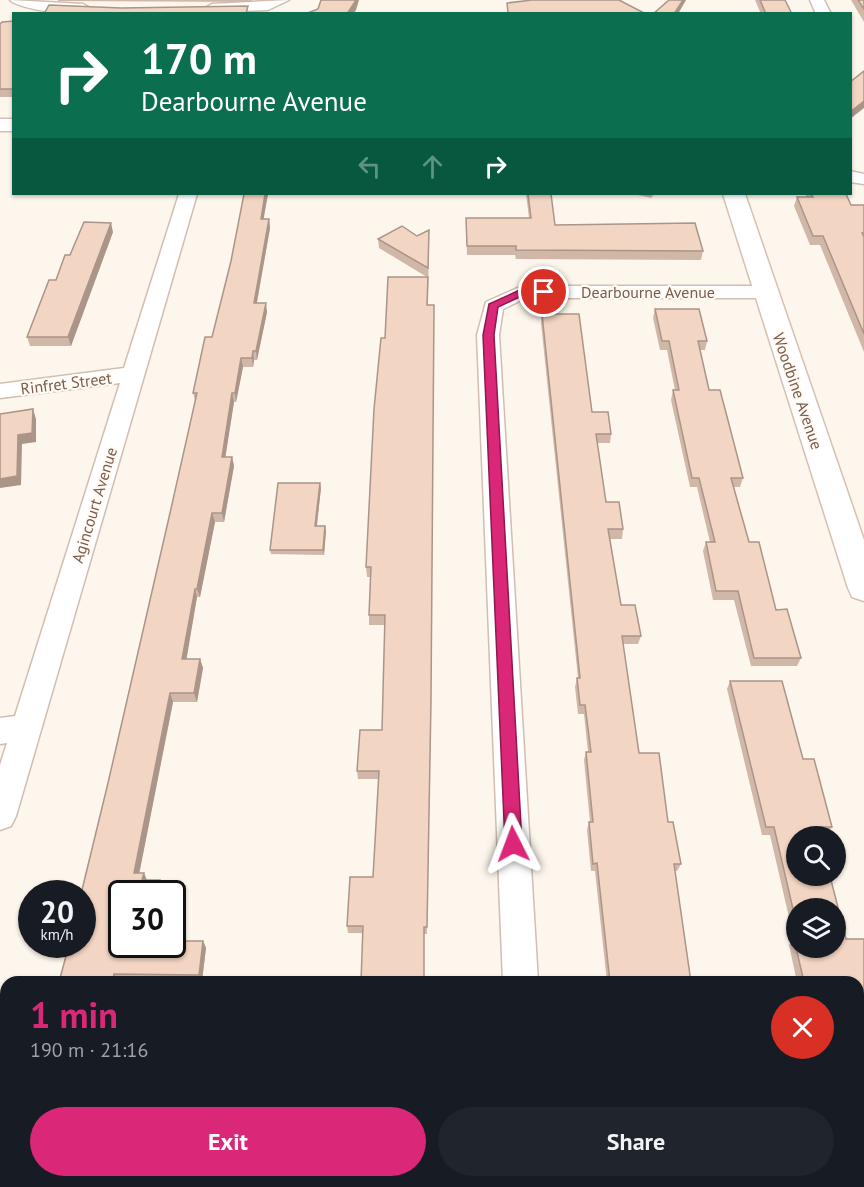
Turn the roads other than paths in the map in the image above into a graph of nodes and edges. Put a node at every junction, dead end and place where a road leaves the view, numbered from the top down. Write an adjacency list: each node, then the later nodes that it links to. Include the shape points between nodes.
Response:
1 (17, 0): 3 (street, via 36,6)
2 (282, 0): 4 (street, via 260,7)
3 (100, 8)
4 (193, 8)
5 (188, 195): 8 (street, Agincourt Avenue)
6 (734, 195): 7 (street, Woodbine Avenue)
7 (764, 292): 10 (street, Woodbine Avenue); 13 (street, Dearbourne Avenue, via 522,292 493,306 488,335)
8 (133, 374): 9 (street, Rinfret Street); 11 (street, Agincourt Avenue)
9 (0, 391)
10 (864, 588)
11 (14, 730): 12 (street, Agincourt Avenue)
12 (0, 816)
13 (520, 976)

